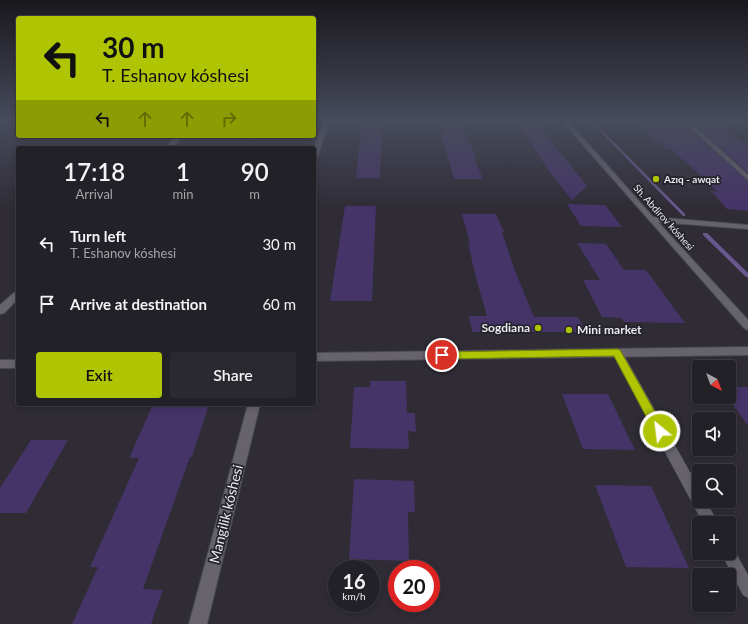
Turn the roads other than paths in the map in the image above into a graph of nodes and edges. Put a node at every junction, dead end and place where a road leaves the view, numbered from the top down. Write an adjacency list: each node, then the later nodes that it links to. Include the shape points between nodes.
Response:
1 (590, 150): 4 (street, Sh. Abdirov kóshesi)
2 (718, 150): 3 (street)
3 (748, 178)
4 (651, 220): 5 (street); 8 (street, Sh. Abdirov kóshesi)
5 (748, 227)
6 (16, 296): 7 (street)
7 (0, 311)
8 (748, 326)
9 (748, 351): 10 (street)
10 (617, 352): 11 (street); 15 (lane)
11 (316, 357)
12 (0, 364): 13 (street)
13 (16, 364)
14 (253, 406): 18 (street, Mangilik kóshesi)
15 (707, 516)
16 (732, 560): 17 (lane)
17 (748, 590)
18 (198, 624)

